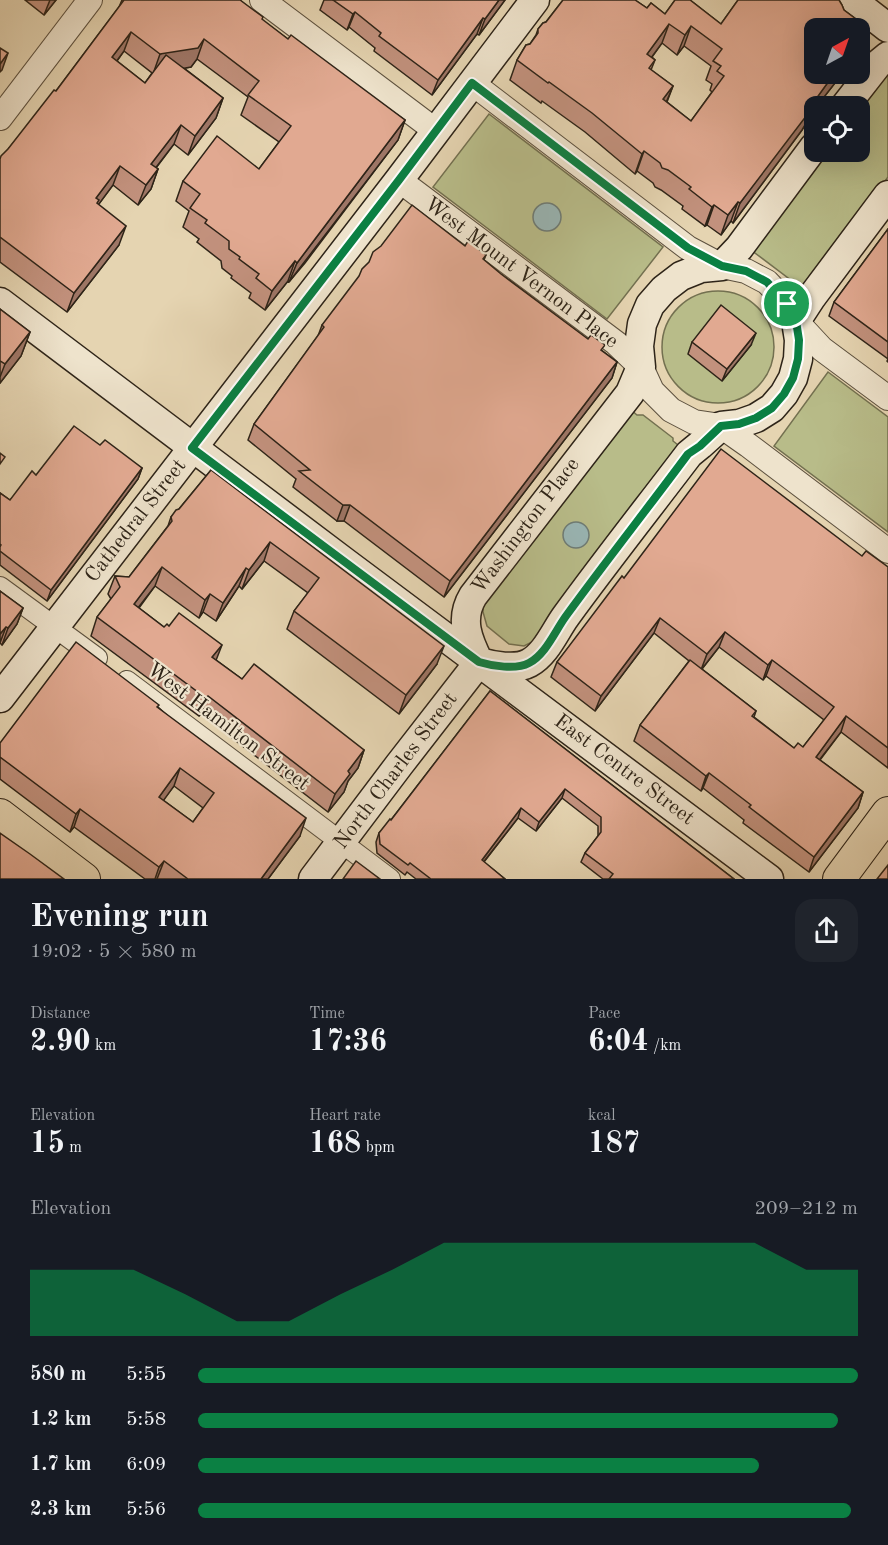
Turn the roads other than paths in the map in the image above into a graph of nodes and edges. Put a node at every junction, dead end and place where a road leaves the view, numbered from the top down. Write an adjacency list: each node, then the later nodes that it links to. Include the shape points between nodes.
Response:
1 (90, 0): 9 (street)
2 (262, 0): 10 (street)
3 (535, 0): 7 (main road, Cathedral Street)
4 (852, 0): 5 (main road)
5 (888, 28)
6 (888, 57): 8 (main road)
7 (472, 83): 10 (main road, Cathedral Street); 14 (street, via 688,248)
8 (853, 96)
9 (0, 118)
10 (436, 131): 12 (main road, Cathedral Street)
11 (804, 160): 14 (main road)
12 (399, 180): 17 (street, West Mount Vernon Place, via 616,343); 20 (main road, Cathedral Street)
13 (888, 195): 16 (main road)
14 (722, 266): 16 (street, via 746,271 767,282); 17 (main road, Washington Place, via 701,268 681,276 650,305 642,324)
15 (0, 302): 20 (main road, East Centre Street)
16 (796, 321): 18 (street, via 822,349); 19 (main road, via 798,359 784,394 756,418)
17 (641, 367): 19 (street, via 652,391 671,410 694,422); 24 (main road, Washington Place, via 630,393 467,605 468,636)
18 (888, 398)
19 (721, 426): 21 (street); 24 (main road, via 688,454 530,663 509,667)
20 (192, 448): 23 (main road, Cathedral Street); 24 (main road, East Centre Street)
21 (888, 551)
22 (0, 587): 23 (street, West Hamilton Street)
23 (54, 627): 25 (main road, Cathedral Street); 28 (street, West Hamilton Street)
24 (479, 662): 28 (main road, North Charles Street); 32 (main road, East Centre Street)
25 (0, 699)
26 (888, 813): 33 (main road)
27 (0, 815): 29 (main road)
28 (341, 841): 30 (main road, North Charles Street); 31 (street, West Hamilton Street)
29 (84, 879)
30 (313, 879)
31 (390, 879)
32 (769, 879)
33 (839, 879)

